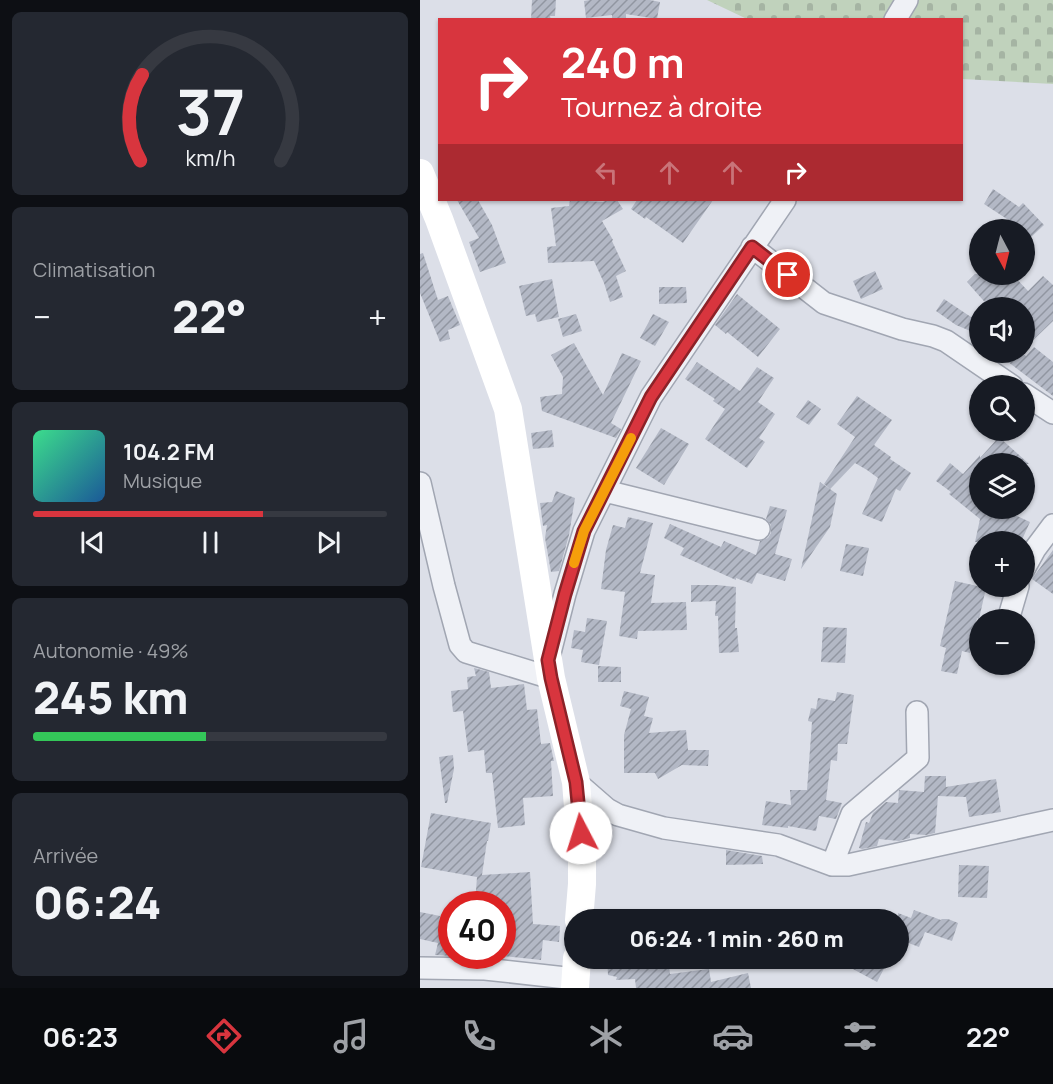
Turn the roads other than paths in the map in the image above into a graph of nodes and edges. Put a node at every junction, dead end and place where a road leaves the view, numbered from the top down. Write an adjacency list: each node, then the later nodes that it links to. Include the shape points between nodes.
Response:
1 (907, 0): 2 (street)
2 (896, 18)
3 (420, 173): 15 (street, via 508,408)
4 (784, 201): 5 (street)
5 (752, 247): 6 (street, via 824,303 946,341); 10 (street, via 651,397)
6 (996, 375)
7 (1035, 401): 8 (street)
8 (1053, 413)
9 (420, 483): 11 (street)
10 (605, 491): 13 (street); 15 (street, via 581,541 565,594)
11 (424, 519): 15 (street, via 460,645 466,652)
12 (1053, 525): 14 (street)
13 (759, 529)
14 (1035, 549)
15 (550, 669): 17 (street)
16 (917, 712): 19 (street, via 918,758 852,814)
17 (576, 782): 19 (street, via 618,815 664,828 778,845); 20 (street, via 582,858)
18 (1053, 820): 19 (street, via 848,865)
19 (832, 865)
20 (580, 909)
21 (420, 968): 22 (street)
22 (575, 975)

